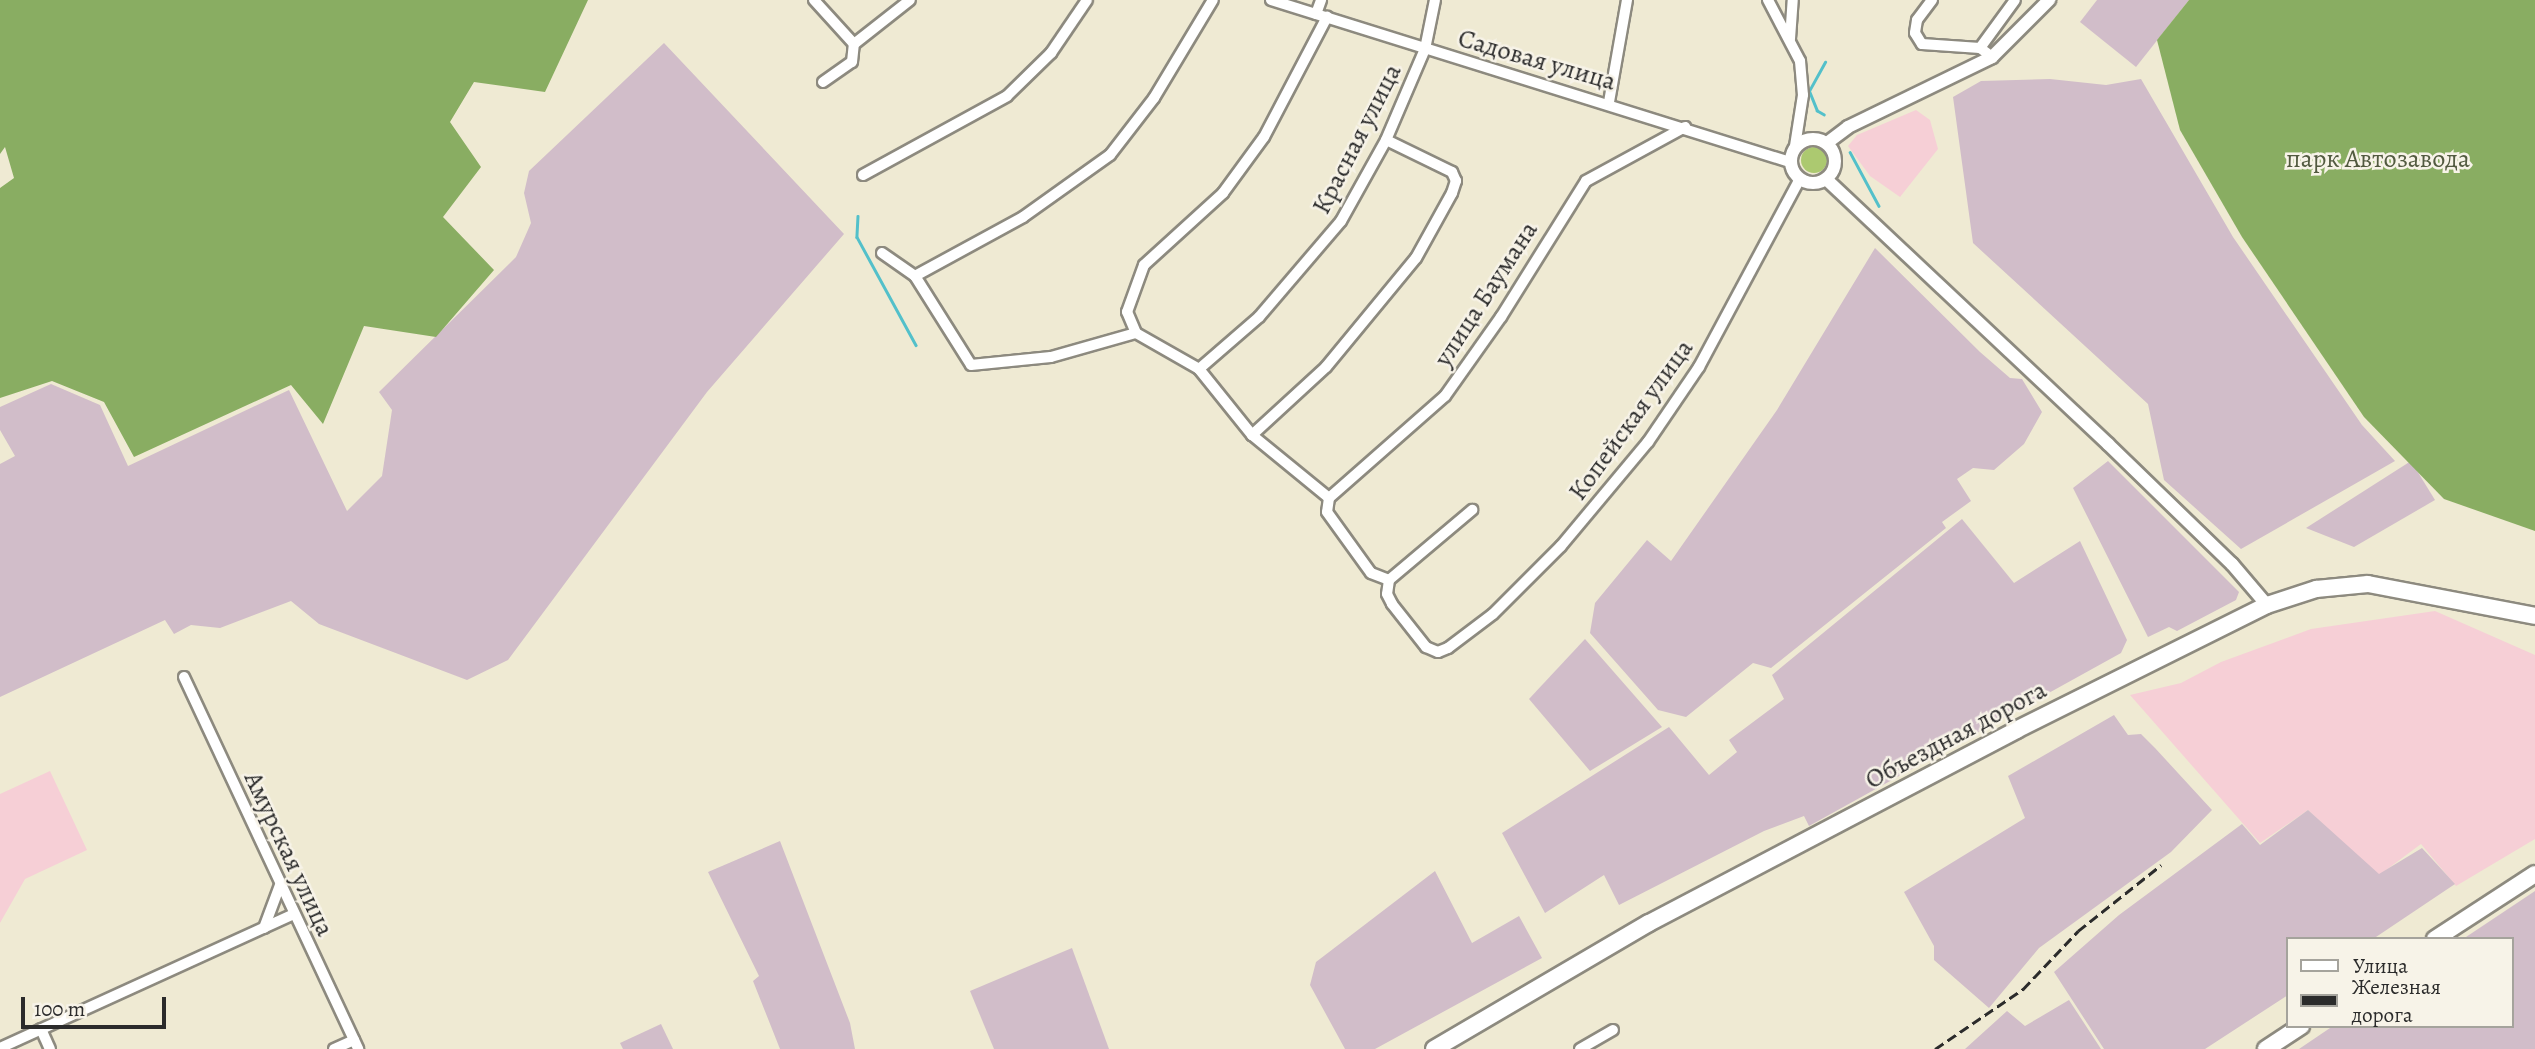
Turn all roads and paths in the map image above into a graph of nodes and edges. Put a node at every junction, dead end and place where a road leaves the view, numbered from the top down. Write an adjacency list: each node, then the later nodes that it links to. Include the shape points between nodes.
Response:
1 (814, 0): 16 (street)
2 (910, 0): 16 (street)
3 (1087, 0): 25 (street, via 1051,53 1007,96)
4 (1213, 0): 29 (street, via 1154,98 1110,155 1023,217)
5 (1272, 0): 14 (street, Садовая улица)
6 (1321, 0): 14 (street)
7 (1435, 0): 17 (street, Красная улица)
8 (1627, 0): 19 (street)
9 (1768, 0): 15 (street)
10 (1793, 0): 15 (street)
11 (1932, 0): 12 (street, via 1917,20 1915,33 1922,44 1983,51)
12 (2015, 0)
13 (2049, 0): 22 (street, via 1992,57 1848,127)
14 (1321, 15): 17 (street, Садовая улица); 30 (street, via 1264,137 1223,193 1144,265 1127,312)
15 (1790, 40): 23 (street, via 1800,61 1803,95)
16 (854, 44): 18 (street, via 852,62)
17 (1425, 49): 19 (street, Садовая улица); 21 (street, Красная улица)
18 (823, 82)
19 (1609, 102): 20 (street, Садовая улица)
20 (1685, 127): 24 (street, Садовая улица); 33 (street, улица Баумана, via 1586,181 1445,396)
21 (1386, 140): 31 (street, Красная улица, via 1341,221 1312,260 1259,317); 32 (street, via 1452,172 1456,181 1452,193 1416,258 1326,367)
22 (1827, 143): 23 (street, via 1807,139); 27 (street, via 1835,162)
23 (1795, 146): 24 (street)
24 (1790, 162): 26 (street)
25 (863, 174)
26 (1800, 179): 27 (street, via 1817,183); 35 (street, Копейская улица, via 1713,343 1648,442 1556,551 1493,614 1438,652 1426,647 1392,604 1387,594)
27 (1826, 179): 36 (street, via 2100,435 2232,564)
28 (881, 253): 29 (street)
29 (915, 276): 30 (street, via 971,365 1051,357)
30 (1136, 333): 31 (street)
31 (1199, 369): 32 (street)
32 (1252, 435): 33 (street)
33 (1329, 498): 35 (street, via 1327,512 1371,573)
34 (1472, 510): 35 (street)
35 (1389, 580)
36 (2267, 605): 37 (main road, Объездная дорога, via 2316,589 2368,584); 51 (main road, Объездная дорога, via 2016,730 1660,917)
37 (2535, 616)
38 (184, 677): 40 (street, Амурская улица)
39 (2535, 873): 43 (main road)
40 (280, 885): 41 (street, Амурская улица); 42 (street)
41 (294, 914): 42 (street); 47 (street, Амурская улица)
42 (264, 928): 44 (street)
43 (2438, 937)
44 (41, 1028): 48 (street); 49 (street)
45 (2298, 1028): 53 (main road)
46 (1612, 1030): 52 (street)
47 (356, 1045): 50 (street)
48 (0, 1048)
49 (50, 1049)
50 (334, 1049)
51 (1434, 1049)
52 (1580, 1049)
53 (2266, 1049)

